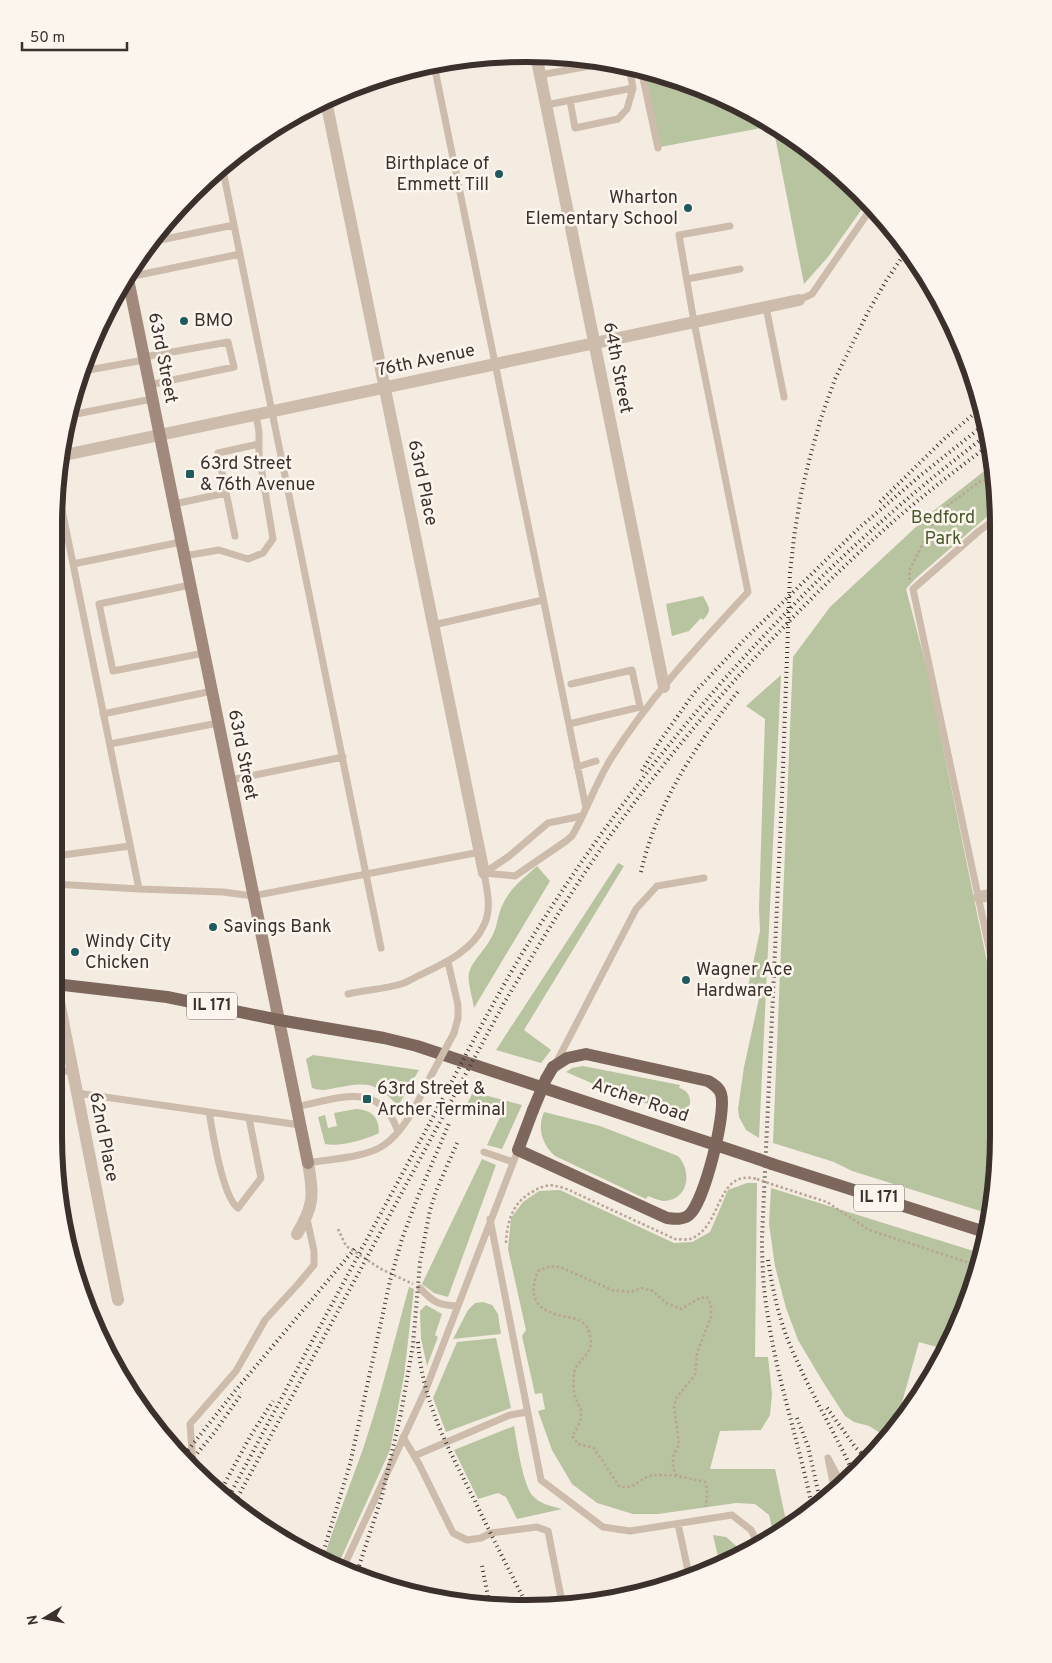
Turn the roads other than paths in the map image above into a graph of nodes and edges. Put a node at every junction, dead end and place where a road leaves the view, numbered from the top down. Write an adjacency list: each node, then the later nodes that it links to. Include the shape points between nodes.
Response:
1 (537, 62): 5 (street, 64th Street)
2 (589, 66): 5 (lane)
3 (435, 71): 27 (lane)
4 (630, 74): 7 (lane)
5 (540, 76): 9 (street, 64th Street)
6 (643, 77): 11 (lane)
7 (633, 88): 8 (lane); 8 (lane, via 627,109 618,120 575,128)
8 (570, 100): 9 (lane)
9 (546, 105): 25 (street, 64th Street)
10 (327, 107): 30 (street, 63rd Place)
11 (658, 148)
12 (224, 175): 14 (lane)
13 (867, 213): 22 (lane, via 812,294)
14 (234, 225): 16 (lane); 17 (lane)
15 (730, 226): 20 (lane, via 679,235)
16 (162, 240)
17 (240, 254): 19 (lane); 33 (lane)
18 (740, 269): 20 (lane)
19 (136, 276)
20 (687, 279): 24 (lane)
21 (130, 286): 26 (main road, 63rd Street)
22 (799, 300): 23 (street, 76th Avenue)
23 (766, 307): 24 (street, 76th Avenue); 31 (lane)
24 (694, 322): 25 (street, 76th Avenue); 52 (lane, via 748,592)
25 (595, 344): 27 (street, 76th Avenue); 52 (street, 64th Street)
26 (144, 359): 28 (lane); 29 (main road, 63rd Street); 29 (lane, via 228,342 234,368)
27 (496, 364): 30 (street, 76th Avenue); 48 (lane)
28 (90, 370)
29 (149, 385): 32 (main road, 63rd Street)
30 (384, 388): 33 (street, 76th Avenue); 49 (street, 63rd Place)
31 (784, 397)
32 (152, 399): 34 (lane); 36 (main road, 63rd Street)
33 (272, 412): 35 (street, 76th Avenue); 58 (lane)
34 (76, 414)
35 (256, 415): 36 (street, 76th Avenue); 37 (lane)
36 (160, 436): 38 (street, 76th Avenue); 40 (main road, 63rd Street)
37 (259, 444): 39 (lane, via 218,452); 45 (lane, via 274,539 263,553 248,559 219,550)
38 (68, 454)
39 (226, 493): 40 (lane); 43 (lane)
40 (174, 504): 44 (main road, 63rd Street)
41 (62, 512): 46 (lane)
42 (990, 523): 74 (lane, via 913,589)
43 (235, 536)
44 (181, 542): 45 (main road, 63rd Street); 46 (lane)
45 (184, 556): 47 (main road, 63rd Street)
46 (73, 564): 54 (lane)
47 (190, 585): 50 (main road, 63rd Street); 50 (lane, via 99,604 113,671)
48 (544, 600): 49 (lane); 56 (lane)
49 (433, 625): 65 (street, 63rd Place)
50 (204, 653): 53 (main road, 63rd Street)
51 (570, 684): 56 (lane, via 632,670 640,707)
52 (664, 687): 62 (lane, via 612,757)
53 (212, 691): 54 (lane); 55 (main road, 63rd Street)
54 (103, 714): 57 (lane)
55 (218, 722): 57 (lane); 61 (main road, 63rd Street)
56 (569, 724): 60 (lane)
57 (110, 744): 64 (lane)
58 (343, 757): 61 (lane); 68 (lane)
59 (596, 761): 60 (lane)
60 (578, 767): 62 (lane)
61 (230, 780): 73 (main road, 63rd Street)
62 (586, 808): 63 (lane)
63 (582, 816): 67 (lane, via 548,823); 67 (lane, via 572,836 515,876)
64 (130, 846): 66 (lane); 71 (lane)
65 (480, 852): 67 (street, 63rd Place); 68 (lane)
66 (62, 855)
67 (484, 873): 77 (lane, via 488,895 485,925 466,948)
68 (367, 875): 73 (lane); 75 (lane)
69 (704, 878): 82 (lane, via 658,886 636,909)
70 (62, 884): 71 (lane)
71 (139, 889): 73 (lane)
72 (990, 895): 74 (street)
73 (253, 896): 81 (main road, 63rd Street)
74 (980, 897): 76 (lane)
75 (381, 948)
76 (990, 950)
77 (448, 962): 79 (lane, via 402,984); 90 (lane, bridge, via 458,1005 454,1033)
78 (62, 984): 81 (main road, IL 171, via 167,998)
79 (348, 994)
80 (62, 1019): 83 (street, 62nd Place)
81 (278, 1020): 86 (main road, 63rd Street); 91 (main road, Archer Road / IL 171, via 417,1046)
82 (553, 1068): 91 (main road, via 567,1058 586,1054 708,1081 721,1093 722,1116); 93 (main road, bridge)
83 (72, 1070): 84 (lane); 85 (street, 62nd Place)
84 (62, 1072)
85 (77, 1094): 87 (lane); 100 (street, 62nd Place)
86 (296, 1107): 89 (main road, 63rd Street); 90 (lane, via 344,1097 368,1098 385,1108)
87 (209, 1112): 88 (lane); 88 (lane, via 221,1172 238,1208 261,1178)
88 (249, 1118): 89 (lane)
89 (300, 1125): 94 (main road, 63rd Street)
90 (398, 1132): 94 (lane, via 384,1146 369,1152)
91 (716, 1145): 93 (main road, via 696,1208 676,1220); 97 (main road, Archer Road / IL 171, bridge)
92 (484, 1152): 93 (lane)
93 (515, 1156): 96 (lane)
94 (308, 1163): 95 (street, 63rd Street, via 312,1195)
95 (306, 1219): 98 (street, 63rd Street); 105 (lane, via 314,1265 265,1320 236,1371 190,1424)
96 (490, 1219): 101 (lane); 102 (lane)
97 (980, 1230)
98 (297, 1234)
99 (420, 1288): 101 (lane, via 442,1306)
100 (118, 1300)
101 (457, 1306): 103 (lane, via 426,1389)
102 (527, 1412): 104 (lane); 108 (lane, via 540,1480 603,1526 630,1531)
103 (403, 1438): 104 (lane); 110 (lane)
104 (414, 1456): 112 (lane, via 453,1533 467,1540 491,1533 537,1527 548,1531)
105 (193, 1459)
106 (839, 1479): 107 (lane, via 828,1458)
107 (833, 1484)
108 (678, 1524): 109 (lane, via 732,1515 751,1530); 111 (lane)
109 (756, 1539)
110 (345, 1563)
111 (688, 1571)
112 (561, 1599)

